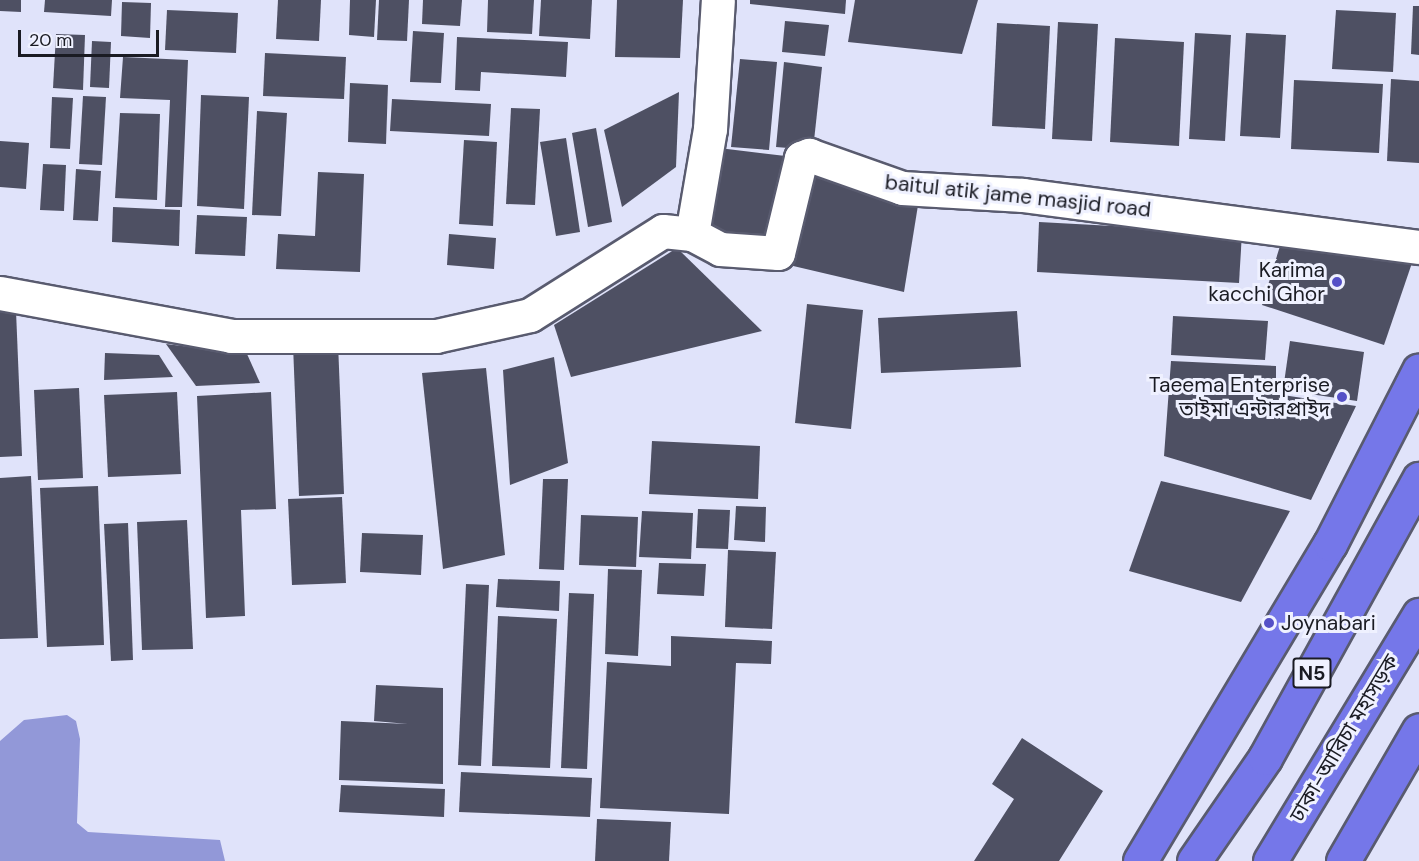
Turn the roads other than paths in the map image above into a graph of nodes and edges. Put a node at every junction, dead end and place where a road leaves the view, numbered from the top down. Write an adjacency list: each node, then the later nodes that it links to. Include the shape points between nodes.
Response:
1 (718, 0): 2 (street, via 710,129)
2 (678, 233): 3 (street, baitul atik jame masjid road, via 720,249 778,253 801,158 809,155 902,188 1023,195); 4 (street, via 530,315 436,336 231,336)
3 (1419, 247)
4 (0, 293)
5 (1419, 370): 9 (highway, via 1330,544)
6 (1419, 479): 10 (highway, N5, via 1265,758)
7 (1419, 615): 11 (highway, ঢাকা-আরিচা মহাসড়ক)
8 (1419, 730): 12 (highway)
9 (1140, 861)
10 (1194, 861)
11 (1270, 861)
12 (1343, 861)

